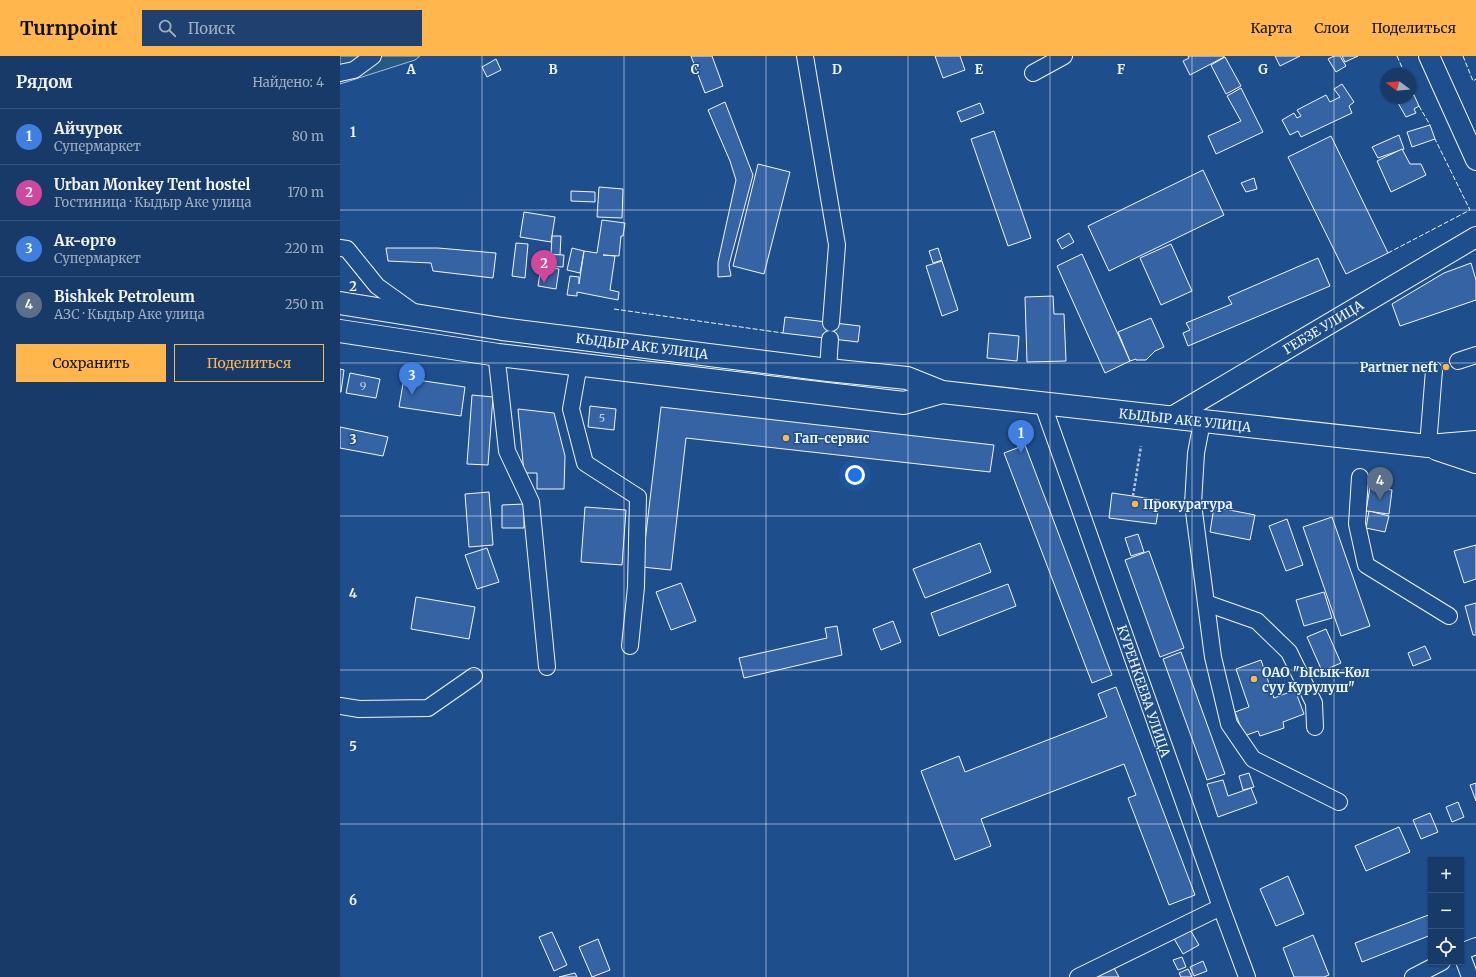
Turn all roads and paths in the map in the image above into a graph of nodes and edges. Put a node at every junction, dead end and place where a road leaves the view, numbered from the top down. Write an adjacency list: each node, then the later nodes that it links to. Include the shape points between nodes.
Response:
1 (373, 56): 5 (street, via 354,70)
2 (805, 56): 12 (street, via 837,245)
3 (1064, 56): 6 (street)
4 (1429, 56): 7 (main road)
5 (340, 74)
6 (1033, 74)
7 (1476, 160)
8 (1476, 236): 24 (main road, ГЕБЗЕ УЛИЦА)
9 (340, 248): 11 (street, via 347,249 377,286)
10 (340, 303): 11 (highway, КЫДЫР АКЕ УЛИЦА)
11 (419, 316): 13 (highway, КЫДЫР АКЕ УЛИЦА)
12 (831, 323)
13 (502, 329): 16 (highway); 20 (highway, КЫДЫР АКЕ УЛИЦА)
14 (340, 331): 16 (highway, КЫДЫР АКЕ УЛИЦА)
15 (830, 339): 20 (street)
16 (498, 355): 19 (highway, КЫДЫР АКЕ УЛИЦА); 35 (street, via 507,451 531,502)
17 (1476, 355): 18 (street)
18 (1458, 361)
19 (579, 364): 22 (highway, КЫДЫР АКЕ УЛИЦА, via 904,403); 34 (street, via 571,409 585,463 638,498 636,587)
20 (828, 370): 22 (highway, КЫДЫР АКЕ УЛИЦА, via 907,378)
21 (1434, 370): 28 (street)
22 (942, 392): 23 (highway, КЫДЫР АКЕ УЛИЦА)
23 (1043, 404): 24 (highway, КЫДЫР АКЕ УЛИЦА); 40 (street, КУРЕНКЕЕВА УЛИЦА)
24 (1170, 418): 25 (highway, КЫДЫР АКЕ УЛИЦА)
25 (1202, 422): 28 (highway, КЫДЫР АКЕ УЛИЦА); 32 (street, via 1196,453 1194,504)
26 (1476, 442): 28 (highway, КЫДЫР АКЕ УЛИЦА)
27 (1141, 446): 31 (path)
28 (1428, 446): 29 (highway, КЫДЫР АКЕ УЛИЦА)
29 (1476, 462)
30 (1360, 477): 33 (street, via 1357,524 1366,565)
31 (1133, 496)
32 (1206, 603): 38 (street, via 1257,621 1289,652 1314,703); 39 (street, via 1213,657 1229,724 1253,759)
33 (1449, 616)
34 (630, 646)
35 (547, 667)
36 (474, 676): 37 (street, via 428,708 359,709)
37 (340, 706)
38 (1315, 727)
39 (1339, 802)
40 (1221, 907): 45 (street); 46 (street, КУРЕНКЕЕВА УЛИЦА)
41 (1476, 946): 42 (street)
42 (1464, 951)
43 (1464, 960): 48 (street)
44 (1436, 965): 47 (street)
45 (1078, 977)
46 (1247, 977)
47 (1413, 977)
48 (1470, 977)

